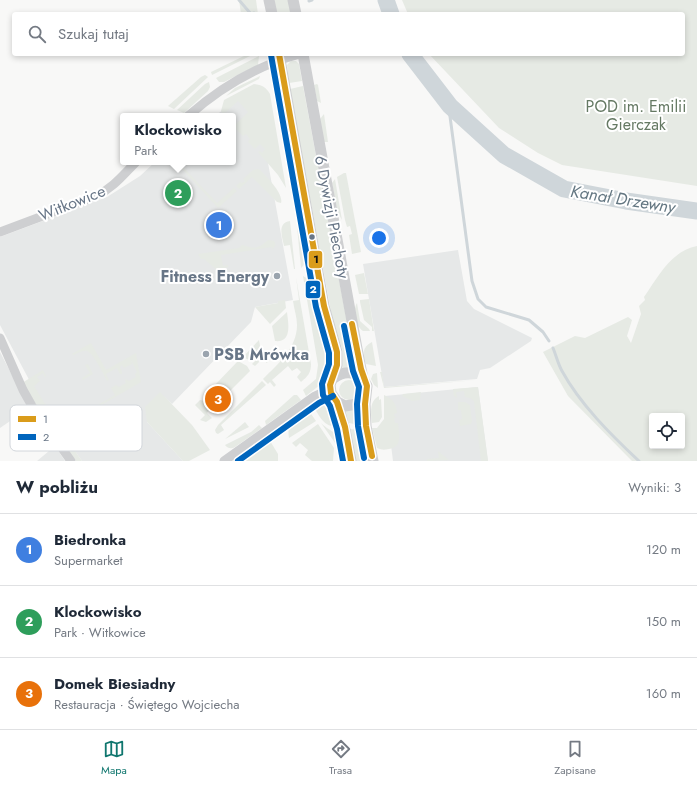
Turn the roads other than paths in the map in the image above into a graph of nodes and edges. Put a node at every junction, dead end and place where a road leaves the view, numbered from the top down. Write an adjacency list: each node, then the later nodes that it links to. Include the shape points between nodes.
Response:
1 (269, 0): 3 (street)
2 (293, 0): 4 (street)
3 (272, 12)
4 (296, 12)
5 (302, 56): 11 (street, 6 Dywizji Piechoty)
6 (280, 57): 7 (street, via 217,92); 12 (street, 6 Dywizji Piechoty, via 324,306 336,346 337,365)
7 (192, 113)
8 (133, 165): 9 (street, Witkowice, via 106,191)
9 (0, 232)
10 (0, 338): 15 (street)
11 (364, 379): 12 (street, via 357,374 340,374); 13 (street, 6 Dywizji Piechoty, via 367,386)
12 (332, 384): 14 (street, via 332,396); 18 (street)
13 (365, 397): 14 (street, via 354,406 345,406); 20 (street, 6 Dywizji Piechoty, via 366,426)
14 (337, 402): 19 (street)
15 (31, 405)
16 (64, 451): 17 (street)
17 (71, 461)
18 (224, 461)
19 (351, 461)
20 (373, 461)

